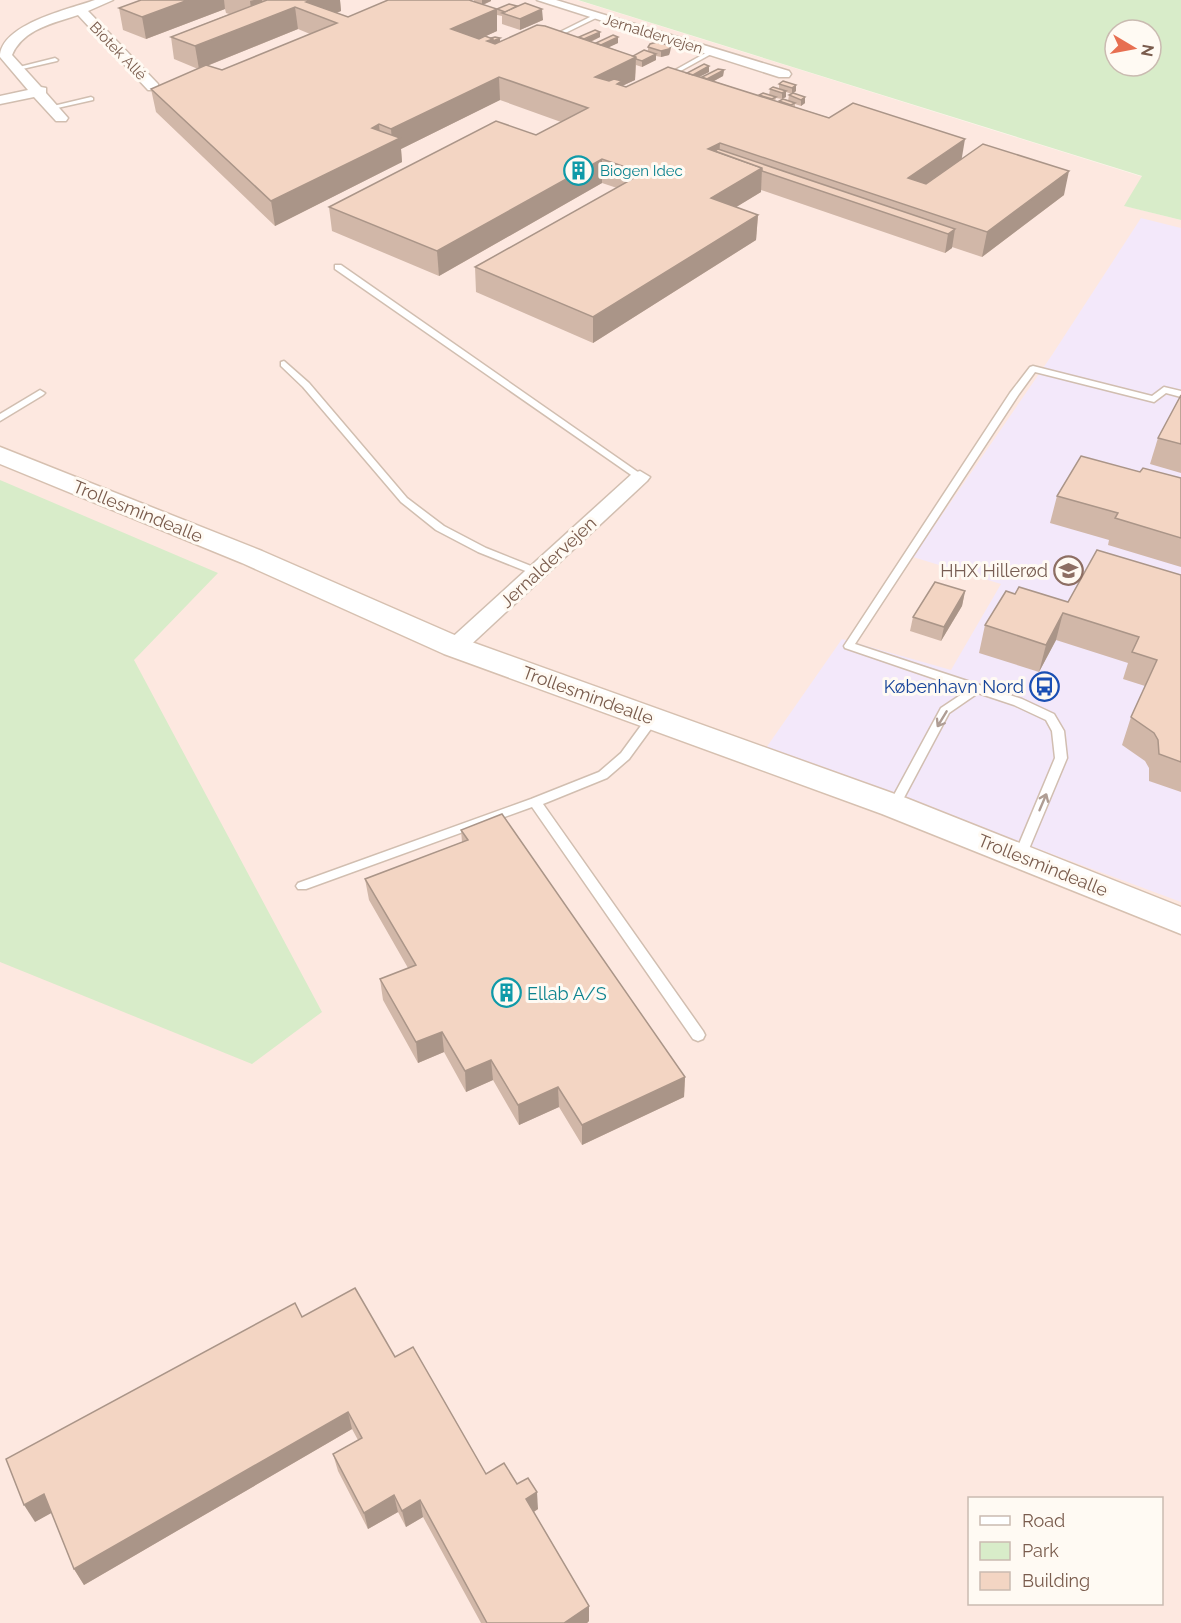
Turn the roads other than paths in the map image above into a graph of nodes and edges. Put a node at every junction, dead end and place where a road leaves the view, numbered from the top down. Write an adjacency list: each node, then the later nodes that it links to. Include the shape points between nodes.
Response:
1 (107, 0): 3 (street, Biotek Allé)
2 (543, 0): 4 (street, Jernaldervejen)
3 (80, 10): 8 (street, via 13,39 5,55); 11 (street, Biotek Allé)
4 (596, 16): 5 (lane, Jernaldervejen); 6 (street, Jernaldervejen)
5 (540, 43)
6 (711, 52): 9 (street, Jernaldervejen); 10 (lane, Jernaldervejen)
7 (55, 60): 8 (lane)
8 (18, 68): 12 (street)
9 (784, 74)
10 (651, 85)
11 (153, 87)
12 (40, 91): 14 (street); 15 (street)
13 (91, 99): 15 (lane)
14 (0, 100)
15 (57, 112)
16 (338, 267): 22 (lane)
17 (284, 364): 23 (lane, via 404,500 440,528)
18 (40, 393): 20 (lane)
19 (1181, 394): 25 (lane, via 1164,390 1154,399 1033,369 1016,393 849,646)
20 (0, 418)
21 (0, 455): 24 (street, Trollesmindealle, via 252,557)
22 (640, 477): 23 (street, Jernaldervejen)
23 (537, 572): 24 (street, Jernaldervejen)
24 (455, 647): 26 (street, Trollesmindealle)
25 (977, 689): 28 (lane, one-way to 28, via 945,711); 29 (lane, one-way to 25, via 1061,758 1058,731 1050,717)
26 (652, 718): 27 (lane, via 625,756 603,775); 28 (street, Trollesmindealle)
27 (536, 802): 30 (lane); 32 (lane)
28 (894, 806): 29 (street, Trollesmindealle)
29 (1020, 856): 31 (street, Trollesmindealle)
30 (302, 886)
31 (1181, 921)
32 (698, 1035)

